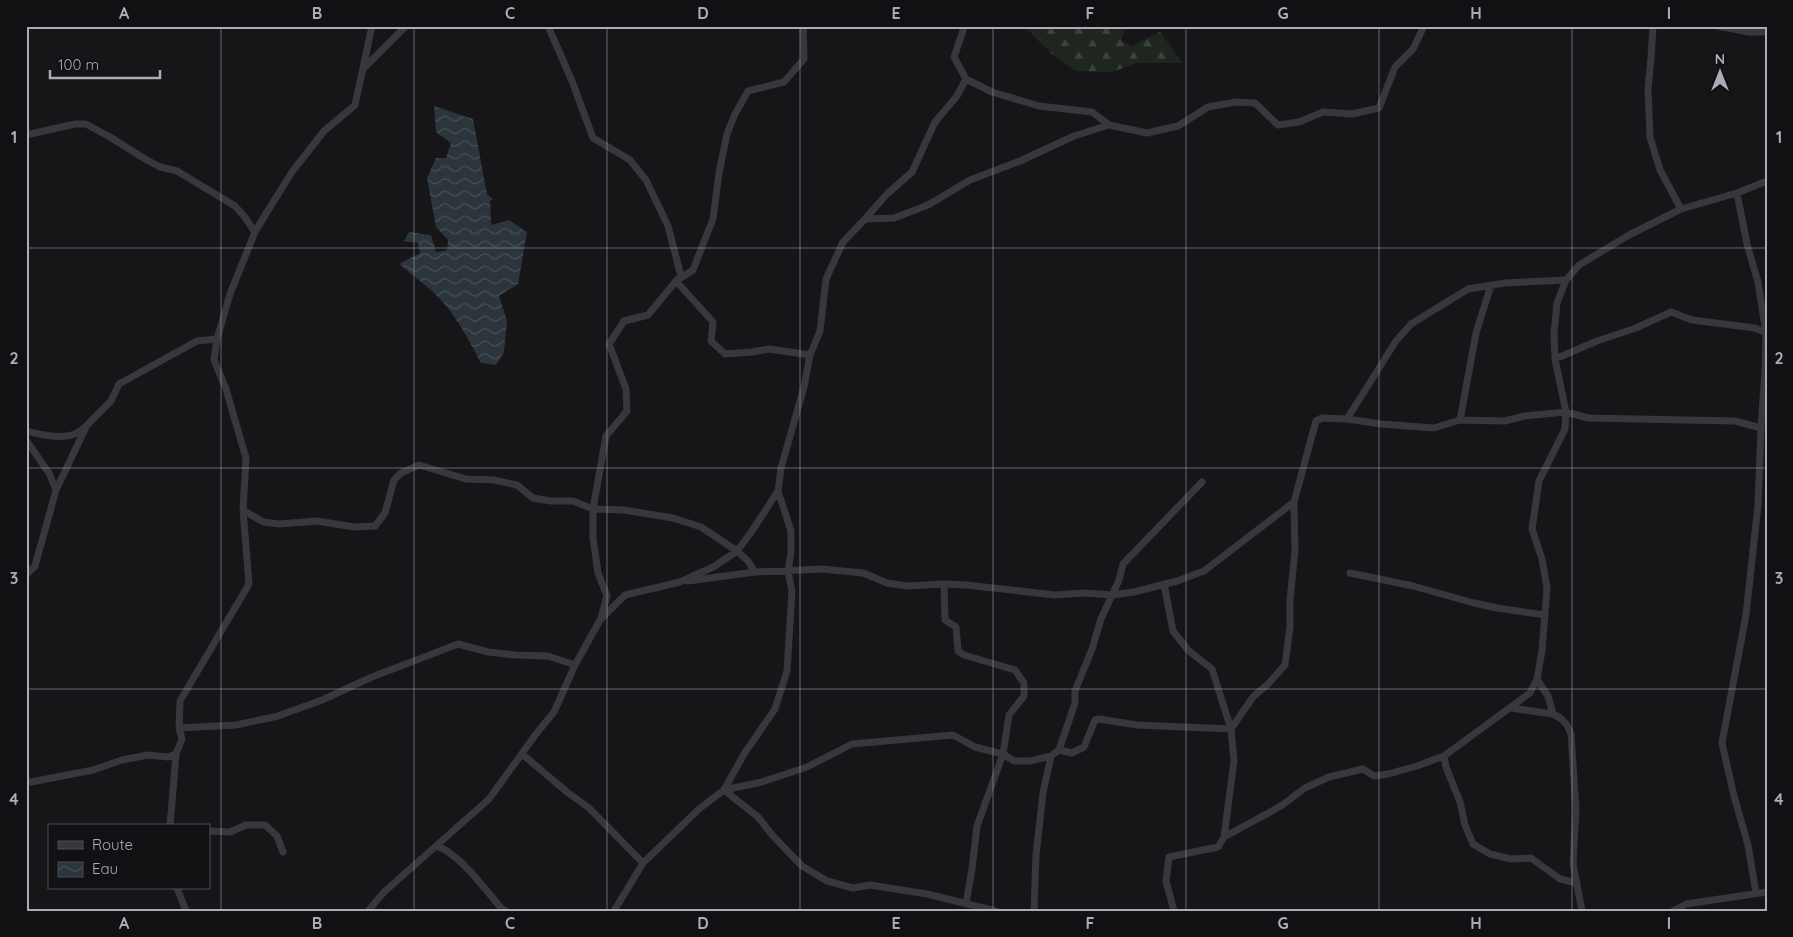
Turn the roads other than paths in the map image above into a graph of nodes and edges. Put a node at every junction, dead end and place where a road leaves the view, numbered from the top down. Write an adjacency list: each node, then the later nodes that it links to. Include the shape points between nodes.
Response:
1 (372, 26): 10 (street)
2 (406, 26): 10 (street)
3 (548, 26): 20 (street, via 593,138 630,160 646,180 668,226 681,276)
4 (803, 26): 20 (street, via 804,59 784,82 748,91 735,114 725,144 712,219 693,270)
5 (962, 26): 11 (street, via 954,57)
6 (1424, 26): 12 (street, via 1413,49 1395,67 1379,108 1352,114 1323,112 1299,122 1278,125 1255,103 1236,102 1208,107 1178,126 1147,133)
7 (1653, 26): 16 (street, via 1648,88 1650,137 1660,170)
8 (1718, 26): 9 (street)
9 (1767, 32)
10 (363, 69): 18 (street, via 355,104 324,131 292,172)
11 (966, 80): 12 (street, via 992,92 1039,106 1092,112); 17 (street, via 935,122 912,172)
12 (1109, 125): 17 (street, via 1074,136 970,180 928,204 894,218)
13 (26, 135): 18 (street, via 86,124 160,167 177,171 235,206)
14 (1767, 181): 15 (street)
15 (1737, 193): 16 (street); 22 (street, via 1758,282)
16 (1681, 209): 19 (street, via 1628,235 1579,265)
17 (865, 219): 24 (street, via 843,242 826,279 820,331)
18 (255, 232): 23 (street, via 230,294)
19 (1566, 280): 21 (street); 25 (street, via 1557,303)
20 (676, 281): 24 (street, via 713,322 711,341 725,354 768,349); 37 (street, via 648,315 624,321 609,344 626,389 627,411 606,436)
21 (1491, 285): 27 (street, via 1468,289 1411,324 1396,341); 28 (street, via 1476,333)
22 (1766, 333): 25 (street, via 1754,328 1692,320 1671,312); 30 (street)
23 (217, 339): 29 (street, via 197,341 120,384 111,401); 38 (street, via 214,360 246,458)
24 (810, 355): 35 (street)
25 (1555, 359): 26 (street)
26 (1566, 412): 28 (street, via 1505,421); 30 (street, via 1588,418 1734,420); 48 (street, via 1565,429 1539,481 1532,529 1542,559)
27 (1347, 419): 28 (street, via 1434,428); 36 (street, via 1322,418 1316,421)
28 (1460, 420)
29 (87, 425): 31 (street, via 81,432 66,436); 34 (street)
30 (1761, 428): 73 (street, via 1758,505 1746,615 1722,743 1748,845)
31 (26, 431)
32 (26, 440): 34 (street, via 49,473)
33 (1202, 482): 47 (street, via 1124,564)
34 (56, 490): 43 (street, via 35,566)
35 (778, 491): 39 (street); 40 (street, via 791,530 792,553)
36 (1294, 502): 46 (street, via 1204,571); 55 (street, via 1295,551 1285,664 1253,697)
37 (593, 509): 38 (street, via 574,500 533,498 517,484 466,479 419,465 394,480 385,513 375,526 354,527 317,521 279,524 263,522); 39 (street, via 673,518 701,527); 49 (street, via 598,573 607,596)
38 (242, 510): 54 (street, via 249,584 180,701)
39 (737, 551): 41 (street); 44 (street, via 715,566)
40 (788, 571): 41 (street); 45 (street, via 822,569 863,573 887,583 908,586); 63 (street, via 792,591 787,671 775,709)
41 (756, 572): 44 (street)
42 (1350, 573): 48 (street, via 1489,607)
43 (26, 575)
44 (680, 582): 49 (street, via 625,595)
45 (944, 584): 47 (street, via 1055,595); 59 (street, via 945,620 956,627 958,651 1015,670 1024,684 1024,696 1009,715)
46 (1164, 584): 47 (street); 55 (street, via 1173,631 1188,650 1212,670)
47 (1112, 595): 56 (street, via 1075,691 1075,703)
48 (1545, 615): 51 (street)
49 (600, 620): 50 (street)
50 (575, 665): 54 (street, via 548,656 488,652 458,644 278,716 236,725); 58 (street, via 554,712)
51 (1537, 679): 52 (street, via 1530,693); 53 (street, via 1548,696)
52 (1511, 708): 53 (street); 61 (street)
53 (1553, 714): 70 (street, via 1562,718 1571,734 1576,809 1572,864)
54 (179, 728): 57 (street, via 182,739)
55 (1231, 729): 56 (street, via 1151,726 1099,718 1095,720 1084,747 1072,753); 66 (street, via 1234,761)
56 (1058, 750): 60 (street)
57 (176, 754): 62 (street, via 122,760 93,770); 64 (street)
58 (522, 754): 67 (street, via 489,799); 69 (street, via 589,808)
59 (1003, 754): 60 (street, via 1014,761); 63 (street, via 976,747 953,734 852,744 807,767); 74 (street, via 977,826)
60 (1051, 756): 81 (street, via 1036,855)
61 (1444, 756): 66 (street, via 1388,774 1374,776 1362,769 1328,777); 70 (street, via 1473,844 1490,854 1510,859 1532,858 1560,879)
62 (26, 783)
63 (724, 790): 69 (street, via 699,809); 74 (street, via 758,816 802,866 827,882 853,888 870,885 927,894)
64 (170, 824)
65 (210, 831): 68 (street, via 230,832 246,825 264,825 277,836)
66 (1224, 837): 82 (street, via 1218,847 1169,857 1166,881)
67 (436, 846): 77 (street, via 384,892); 78 (street, via 445,849 467,869)
68 (283, 852)
69 (643, 863): 79 (street)
70 (1577, 883): 83 (street)
71 (178, 890): 76 (street)
72 (1767, 892): 73 (street)
73 (1756, 893): 75 (street)
74 (966, 904): 80 (street)
75 (1686, 904): 84 (street); 85 (street)
76 (186, 911)
77 (368, 911)
78 (506, 911)
79 (614, 911)
80 (996, 911)
81 (1034, 911)
82 (1174, 911)
83 (1582, 911)
84 (1673, 911)
85 (1691, 911)

